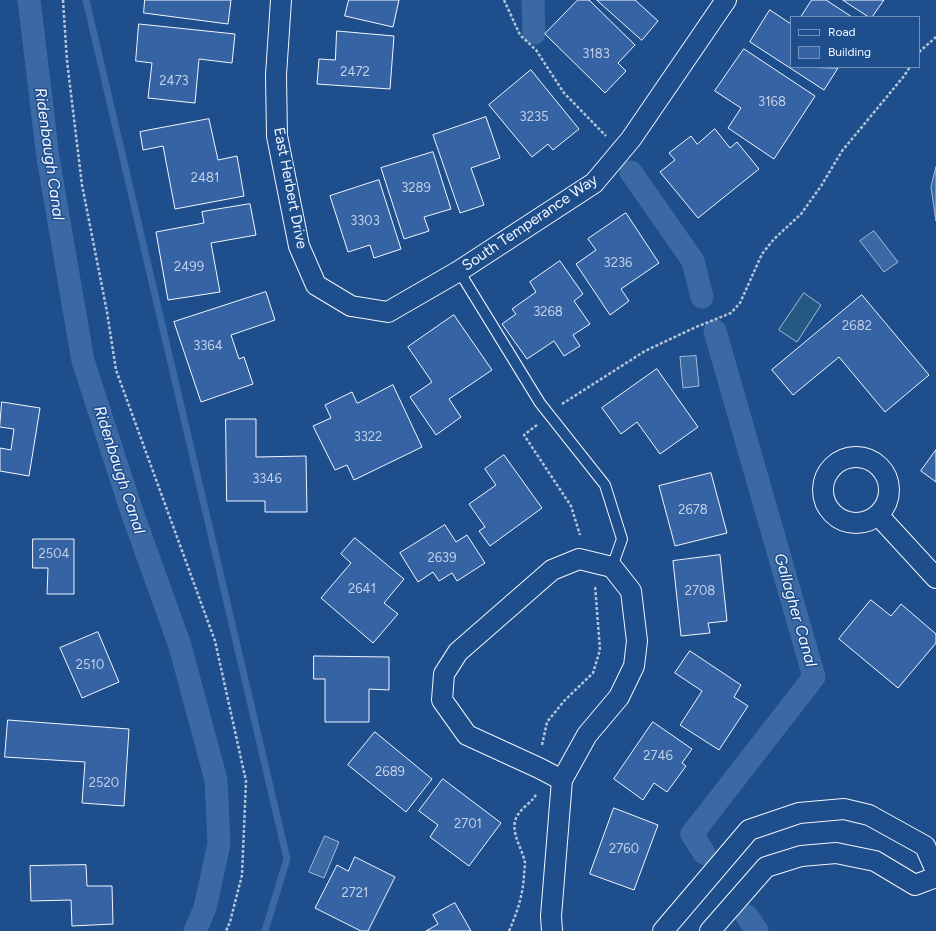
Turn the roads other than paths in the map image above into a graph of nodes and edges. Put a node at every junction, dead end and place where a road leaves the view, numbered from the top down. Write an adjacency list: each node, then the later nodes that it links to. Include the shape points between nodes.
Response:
1 (281, 0): 4 (street, East Herbert Drive, via 276,75 277,136 299,246 316,285)
2 (726, 0): 3 (street, South Temperance Way, via 631,139 594,183)
3 (459, 271): 4 (street, South Temperance Way, via 388,312); 6 (lane, via 548,415 605,485 622,539)
4 (350, 306)
5 (878, 515): 7 (street)
6 (612, 567): 8 (street, via 631,591 637,641 634,666 619,698 587,735); 8 (street, via 579,559 552,570 458,652 444,674 442,700 467,735)
7 (936, 578)
8 (562, 780): 11 (street)
9 (936, 871): 12 (street, via 925,846 870,815 844,809 800,813 749,830)
10 (936, 876): 13 (street, via 915,884 875,861 836,853 800,856 766,867)
11 (552, 931)
12 (663, 931)
13 (710, 931)

